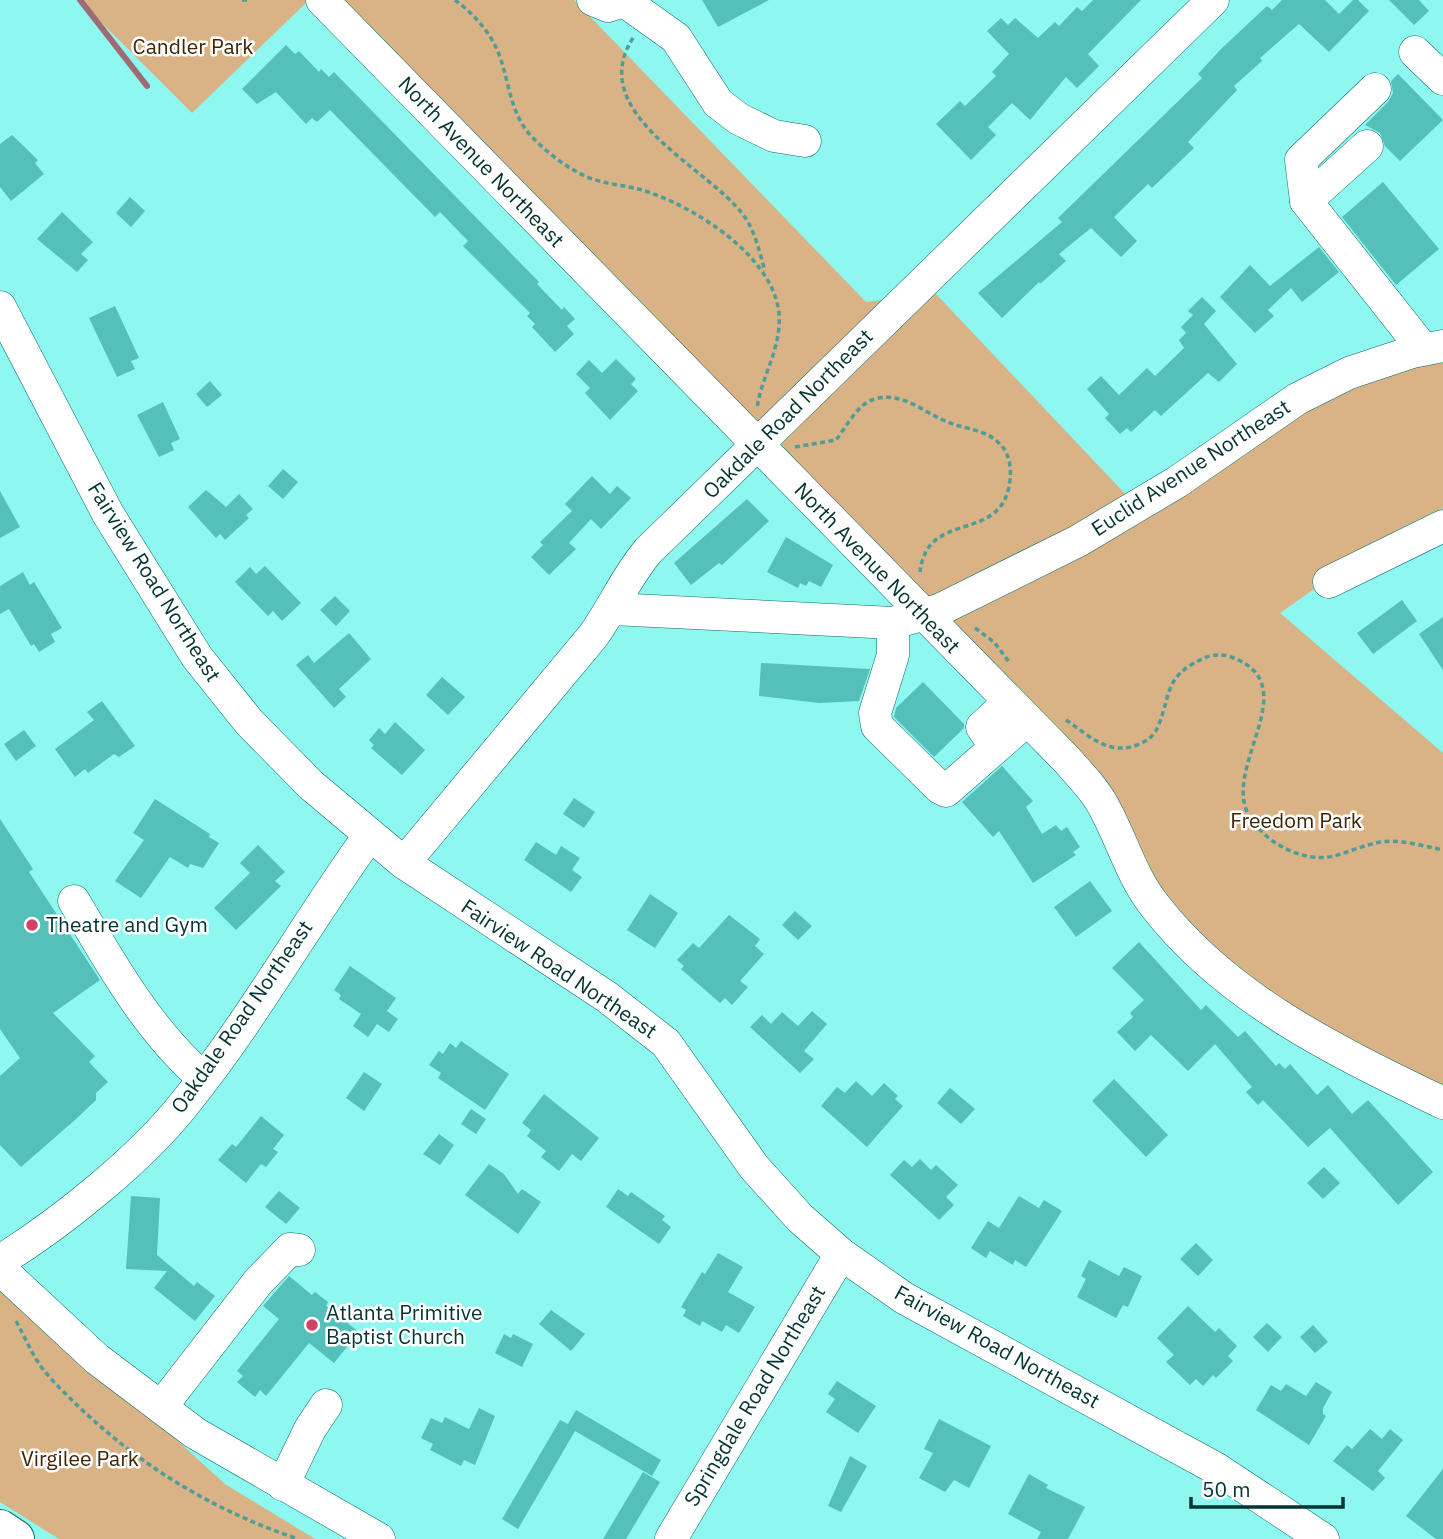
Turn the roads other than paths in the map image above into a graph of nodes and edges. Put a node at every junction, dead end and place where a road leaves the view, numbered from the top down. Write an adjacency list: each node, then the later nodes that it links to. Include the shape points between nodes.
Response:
1 (322, 0): 13 (street, North Avenue Northeast)
2 (593, 0): 4 (street, via 608,6)
3 (1213, 0): 13 (street, Oakdale Road Northeast)
4 (625, 1): 8 (street, via 676,38 718,103 774,136)
5 (1415, 52): 6 (street)
6 (1443, 79)
7 (1375, 89): 10 (street, via 1301,160)
8 (805, 141)
9 (1367, 146): 10 (street)
10 (1306, 201): 12 (street)
11 (0, 307): 19 (street, Fairview Road Northeast, via 108,514 197,657 280,754)
12 (1433, 347): 17 (street, Euclid Avenue Northeast, via 1349,373 1297,399 1178,482 1077,541)
13 (759, 446): 16 (street, Oakdale Road Northeast, via 648,551); 17 (street, North Avenue Northeast)
14 (1443, 526): 15 (street)
15 (1329, 582)
16 (612, 609): 17 (street, Euclid Avenue Northeast); 20 (street, Oakdale Road Northeast)
17 (908, 619): 18 (street, North Avenue Northeast); 18 (street, via 875,713 877,726 946,791 996,747)
18 (1018, 711): 23 (street, North Avenue Northeast, via 1093,791 1154,905 1193,947 1246,995 1324,1044)
19 (369, 836): 20 (street, Fairview Road Northeast); 22 (street, Oakdale Road Northeast)
20 (404, 863): 25 (street, Fairview Road Northeast, via 607,997 666,1043 754,1167 800,1218)
21 (74, 901): 22 (street, via 156,1028)
22 (203, 1078): 26 (street, Oakdale Road Northeast, via 136,1154)
23 (1443, 1103)
24 (299, 1250): 29 (street, via 290,1249 258,1282)
25 (841, 1254): 34 (street, Springdale Road Northeast); 35 (street, Fairview Road Northeast, via 913,1304 1207,1463)
26 (0, 1261)
27 (0, 1269): 29 (street, via 97,1359)
28 (326, 1405): 30 (street)
29 (161, 1407): 30 (street, via 195,1433)
30 (283, 1485): 33 (street)
31 (0, 1529): 32 (highway)
32 (15, 1539)
33 (379, 1539)
34 (671, 1539)
35 (1323, 1539)

